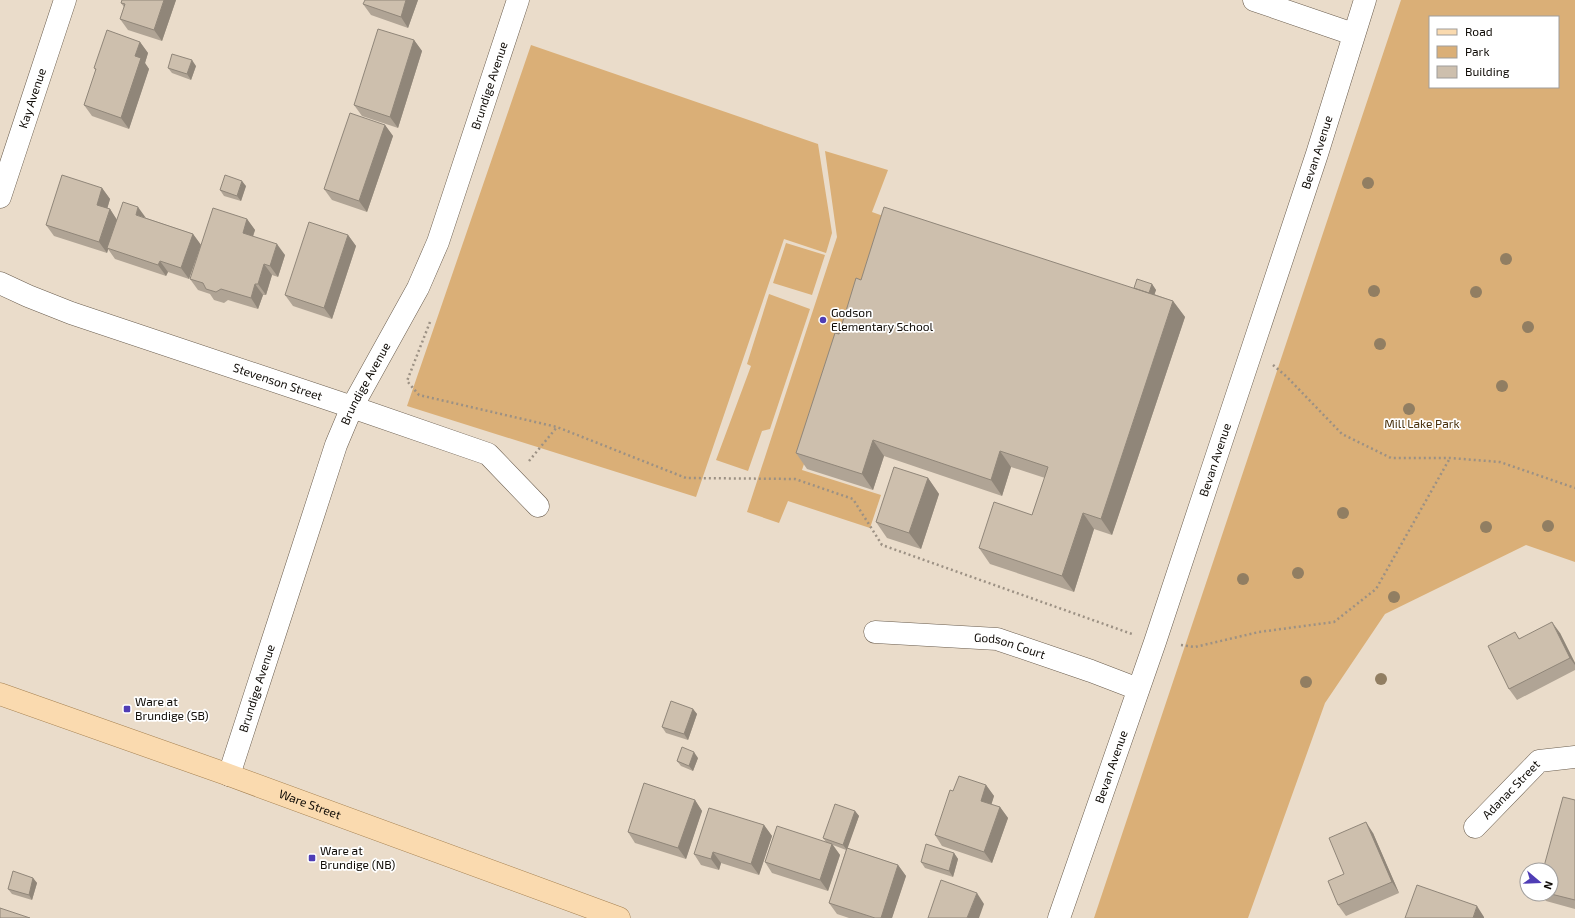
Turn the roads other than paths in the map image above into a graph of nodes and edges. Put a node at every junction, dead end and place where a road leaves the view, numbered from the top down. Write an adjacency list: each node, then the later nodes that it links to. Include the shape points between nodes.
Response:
1 (65, 0): 6 (street, Kay Avenue)
2 (518, 0): 8 (street, Brundige Avenue, via 438,242 418,288)
3 (1254, 0): 5 (street)
4 (1365, 0): 5 (street, Bevan Avenue)
5 (1353, 34): 11 (street, Bevan Avenue, via 1317,154)
6 (0, 197)
7 (0, 283): 8 (street, Stevenson Street, via 70,313)
8 (352, 407): 9 (street, Stevenson Street, via 488,454); 14 (street, Brundige Avenue, via 319,495)
9 (538, 506)
10 (875, 632): 11 (street, Godson Court, via 997,639)
11 (1138, 689): 17 (street, Bevan Avenue)
12 (0, 694): 14 (main road, Ware Street)
13 (1575, 757): 15 (street, Adanac Street, via 1539,761)
14 (229, 775): 16 (main road, Ware Street)
15 (1474, 827)
16 (618, 918)
17 (1059, 918)

